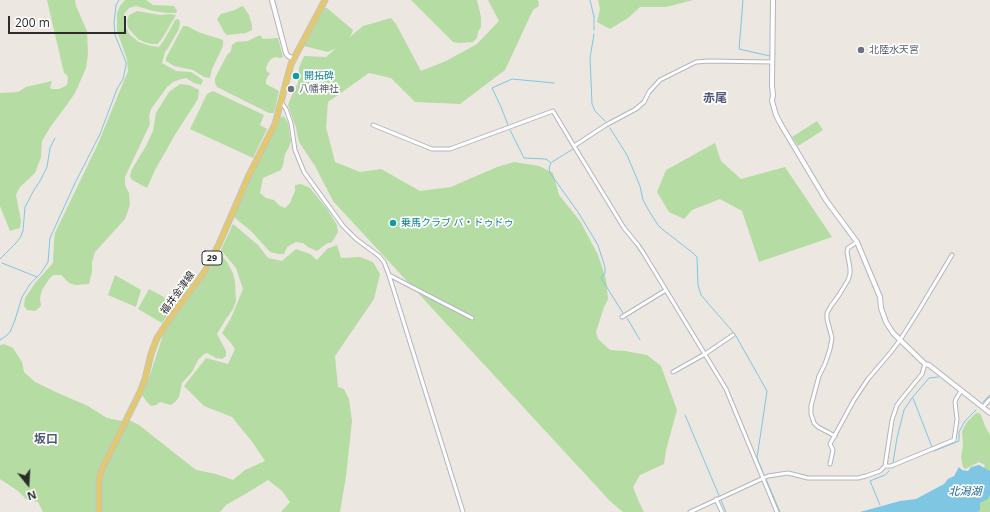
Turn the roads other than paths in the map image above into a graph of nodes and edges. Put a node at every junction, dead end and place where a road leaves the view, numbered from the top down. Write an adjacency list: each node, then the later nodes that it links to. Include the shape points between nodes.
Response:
1 (272, 0): 4 (street, via 283,45 287,55)
2 (324, 0): 4 (main road, 福井金津線 / 29)
3 (773, 0): 5 (street)
4 (294, 59): 6 (main road, 福井金津線 / 29)
5 (772, 62): 8 (street, via 696,62 660,80 636,110 606,125); 9 (street, via 772,101 776,115 826,200)
6 (281, 102): 11 (street, via 291,123 295,150 304,172 343,226 379,256); 29 (main road, 福井金津線 / 29, via 272,130 210,262 158,338 140,392 101,471)
7 (373, 125): 8 (street, via 432,149 450,149 553,111)
8 (574, 146): 12 (street, via 624,228 638,245)
9 (857, 242): 16 (street, via 880,297 886,322); 24 (street, via 848,248 847,252 850,268 848,280 827,313 832,338 811,406 814,423)
10 (952, 255): 16 (street)
11 (389, 274): 14 (street); 30 (street)
12 (666, 290): 13 (street); 17 (street)
13 (622, 317)
14 (472, 318)
15 (733, 335): 17 (street)
16 (900, 340): 18 (street); 24 (street, via 868,379)
17 (705, 354): 19 (street); 27 (street, via 726,389)
18 (925, 364): 20 (street); 26 (street, via 922,374 897,405 892,420)
19 (673, 372)
20 (961, 391): 22 (street); 26 (street, via 955,402 957,419 954,440 891,466)
21 (990, 400): 22 (street)
22 (983, 407): 23 (street)
23 (990, 413)
24 (835, 436): 25 (street, via 830,444 833,450)
25 (830, 464)
26 (885, 466): 27 (street, via 880,471 858,478 808,478 788,473)
27 (762, 478): 28 (street); 33 (street)
28 (716, 499): 31 (street); 32 (street)
29 (100, 510)
30 (462, 512)
31 (690, 512)
32 (722, 512)
33 (777, 512)

